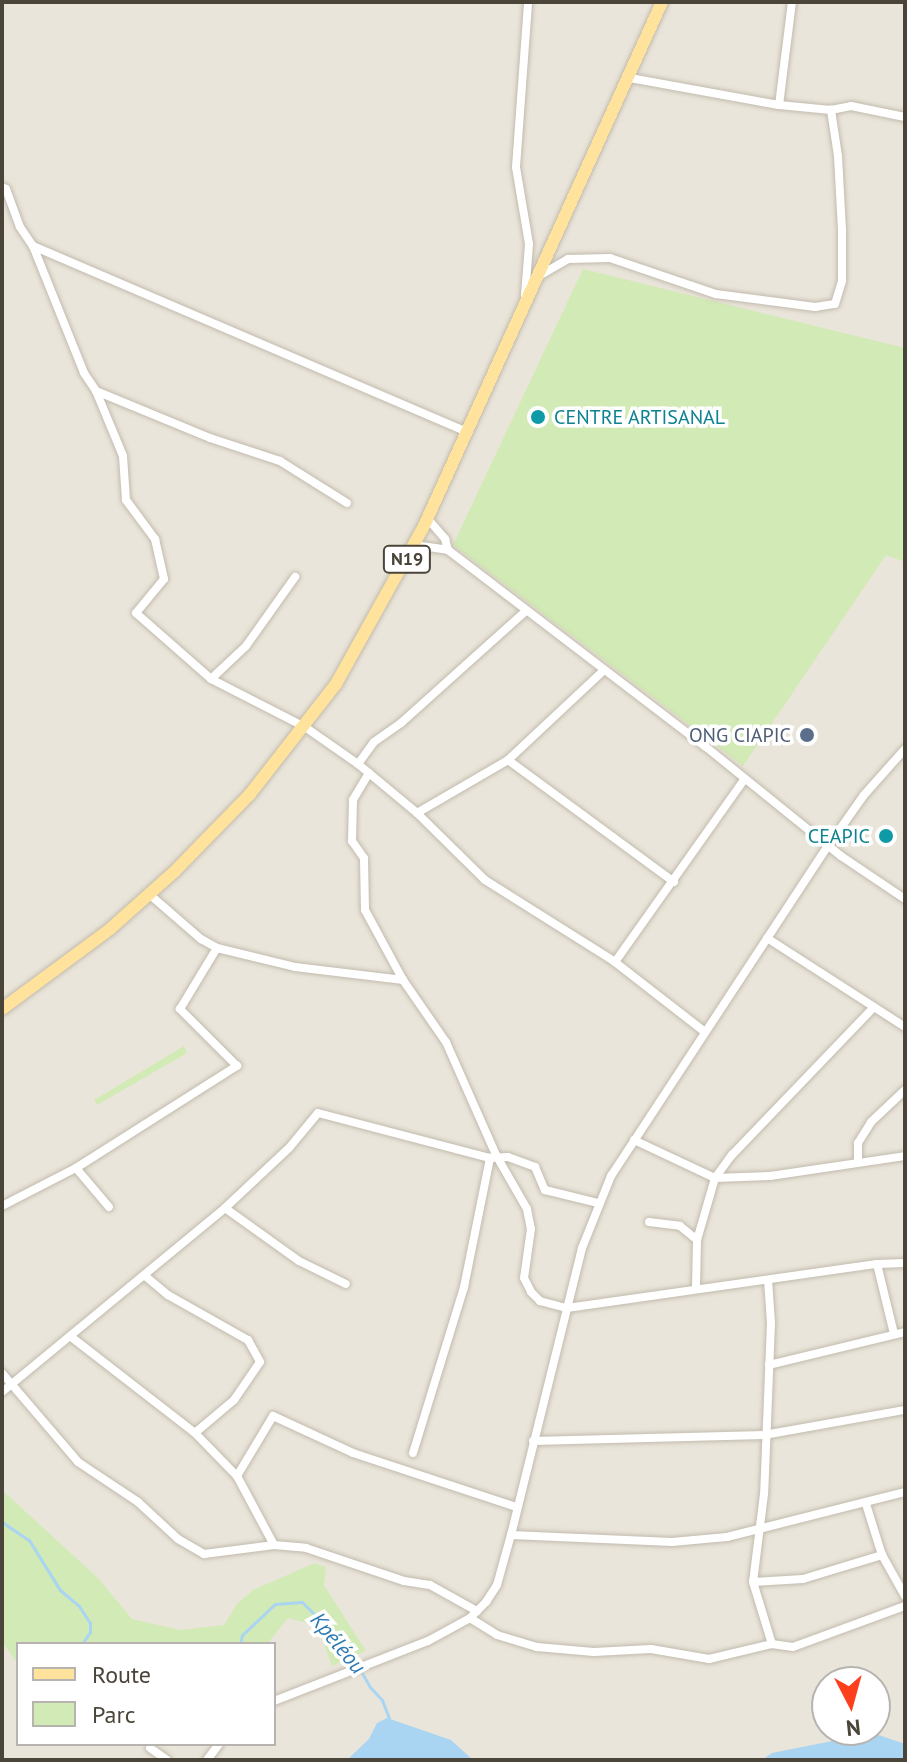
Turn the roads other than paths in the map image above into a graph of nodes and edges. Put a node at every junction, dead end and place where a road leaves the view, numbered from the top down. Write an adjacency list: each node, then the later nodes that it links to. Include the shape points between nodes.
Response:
1 (528, 2): 11 (street, via 516,167 529,244)
2 (662, 2): 4 (main road, N19)
3 (792, 2): 5 (street)
4 (630, 78): 5 (street); 10 (main road, N19)
5 (779, 105): 6 (street)
6 (831, 110): 7 (street, via 851,106); 10 (street, via 842,230 842,281 835,304 815,307 716,294 610,258 568,259)
7 (905, 117)
8 (2, 187): 9 (street)
9 (33, 246): 12 (street); 13 (street)
10 (537, 277): 11 (main road, N19)
11 (525, 304): 13 (main road, N19)
12 (96, 391): 14 (street, via 280,461); 21 (street, via 123,456 126,500 147,524 162,562 164,579 136,613)
13 (467, 432): 15 (main road, N19)
14 (347, 503)
15 (427, 518): 16 (main road, N19); 17 (street)
16 (414, 545): 17 (street); 22 (main road, N19, via 360,647)
17 (448, 550): 19 (street)
18 (295, 577): 21 (street, via 246,646)
19 (526, 611): 20 (street); 25 (street, via 374,742)
20 (603, 671): 24 (street); 27 (street)
21 (211, 679): 22 (street)
22 (305, 727): 25 (street); 31 (main road, N19, via 250,794)
23 (905, 749): 29 (street)
24 (508, 760): 28 (street); 30 (street)
25 (358, 764): 26 (street)
26 (369, 773): 28 (street); 36 (street, via 353,800 352,841 364,858 365,910)
27 (744, 780): 29 (street); 30 (street)
28 (417, 813): 35 (street, via 485,880)
29 (828, 846): 32 (street); 33 (street)
30 (674, 882): 35 (street)
31 (149, 894): 34 (street); 38 (main road, N19, via 98,939)
32 (905, 899)
33 (767, 938): 37 (street); 40 (street)
34 (217, 948): 36 (street, via 295,967); 46 (street, via 180,1009 237,1066)
35 (615, 962): 40 (street)
36 (403, 980): 43 (street, via 446,1042)
37 (874, 1007): 39 (street); 47 (street)
38 (2, 1009)
39 (905, 1027)
40 (705, 1032): 42 (street)
41 (905, 1090): 45 (street, via 871,1122 858,1143)
42 (634, 1140): 47 (street); 48 (street)
43 (493, 1156): 48 (street, via 535,1167 545,1190); 51 (street, via 318,1113); 60 (street, via 518,1191 530,1222 524,1278 540,1301); 72 (street, via 464,1287)
44 (905, 1156): 45 (street)
45 (858, 1160): 47 (street, via 770,1176)
46 (76, 1168): 49 (street); 50 (street)
47 (715, 1178): 53 (street)
48 (598, 1203): 60 (street)
49 (2, 1206)
50 (109, 1207)
51 (225, 1208): 56 (street); 58 (street, via 299,1261)
52 (649, 1222): 53 (street, via 680,1226)
53 (697, 1240): 59 (street)
54 (905, 1263): 55 (street)
55 (877, 1264): 57 (street); 62 (street)
56 (144, 1275): 63 (street); 69 (street, via 168,1295 248,1340 260,1362 234,1400)
57 (768, 1280): 59 (street); 64 (street)
58 (346, 1284)
59 (696, 1288): 60 (street)
60 (567, 1308): 71 (street)
61 (905, 1332): 62 (street)
62 (894, 1334): 64 (street)
63 (70, 1336): 66 (street); 69 (street)
64 (769, 1365): 70 (street)
65 (2, 1373): 66 (street)
66 (13, 1383): 67 (street); 79 (street, via 78,1462 138,1502 178,1539 204,1554)
67 (2, 1392)
68 (905, 1410): 70 (street)
69 (195, 1433): 73 (street)
70 (764, 1435): 71 (street); 77 (street)
71 (533, 1441): 76 (street)
72 (413, 1453)
73 (237, 1476): 76 (street, via 273,1416 353,1453); 79 (street)
74 (905, 1492): 75 (street)
75 (866, 1504): 77 (street); 80 (street)
76 (516, 1507): 78 (street)
77 (761, 1529): 78 (street, via 672,1542); 81 (street)
78 (511, 1535): 84 (street, via 497,1585)
79 (274, 1545): 84 (street, via 306,1548 430,1585)
80 (882, 1555): 81 (street, via 803,1579); 82 (street)
81 (753, 1582): 85 (street)
82 (905, 1596)
83 (905, 1606): 85 (street, via 793,1647)
84 (474, 1615): 85 (street, via 497,1635 537,1647 651,1649 709,1659); 86 (street, via 428,1641)
85 (772, 1644)
86 (276, 1700)
87 (150, 1748): 88 (street)
88 (167, 1760)

